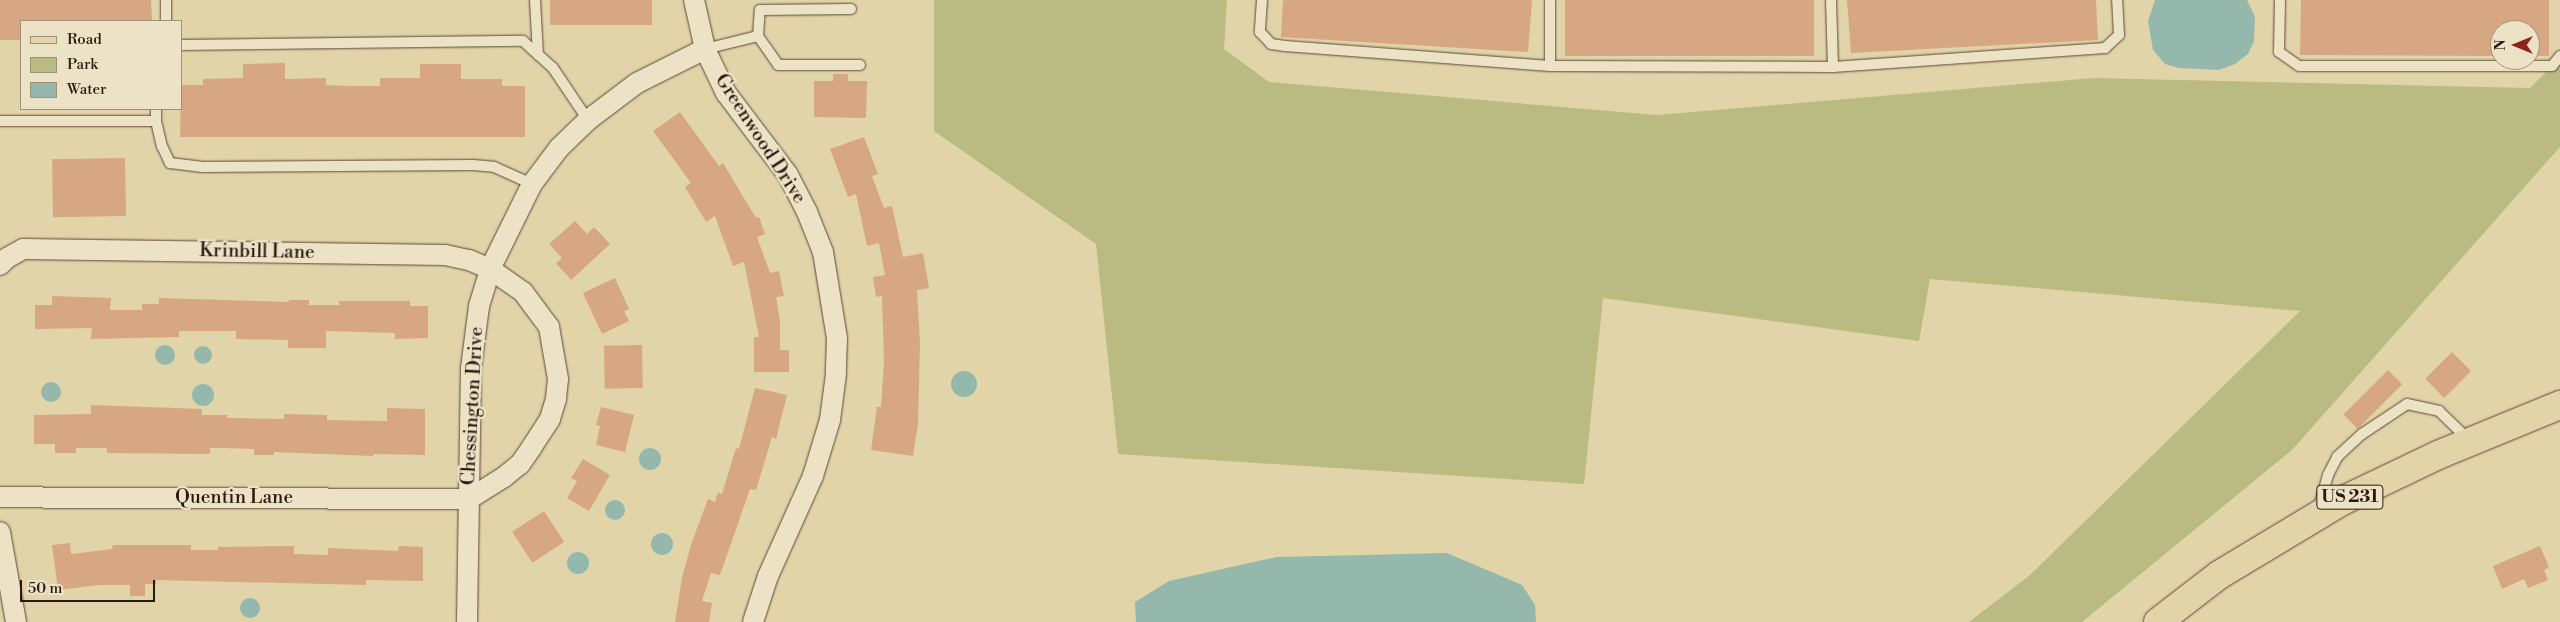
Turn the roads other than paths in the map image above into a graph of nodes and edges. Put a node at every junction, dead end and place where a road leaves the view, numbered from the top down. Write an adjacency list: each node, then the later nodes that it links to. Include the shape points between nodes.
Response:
1 (166, 0): 10 (lane)
2 (535, 0): 14 (lane)
3 (694, 0): 13 (street, Greenwood Drive)
4 (1262, 0): 17 (lane, via 1260,32 1271,44)
5 (1550, 0): 17 (lane)
6 (1831, 0): 18 (lane)
7 (2117, 0): 18 (lane, via 2119,35 2105,48)
8 (2280, 0): 15 (lane, via 2280,52 2299,66 2552,66)
9 (852, 10): 11 (lane, via 760,10)
10 (166, 20)
11 (758, 36): 13 (lane); 16 (lane, via 778,65)
12 (182, 45): 14 (lane, via 523,41)
13 (705, 49): 20 (street, Chessington Drive, via 637,83); 34 (street, Greenwood Drive, via 726,93 788,175 807,212 823,252 836,338 836,374 830,420 813,476 768,576)
14 (538, 55): 20 (lane, via 554,68)
15 (2560, 56)
16 (860, 65)
17 (1550, 66): 18 (lane)
18 (1833, 67)
19 (156, 110): 22 (lane)
20 (588, 120): 23 (street, Chessington Drive, via 560,148)
21 (0, 121): 22 (lane)
22 (156, 121): 23 (lane, via 170,163 201,167 474,165 494,167)
23 (532, 184): 25 (street, Chessington Drive)
24 (0, 265): 25 (street, Krinbill Lane, via 23,249 445,255)
25 (490, 269): 29 (street, Chessington Drive, via 473,344); 29 (street, Krinbill Lane, via 523,292 549,327 558,379 550,419 520,464)
26 (2560, 405): 27 (main road, US 231)
27 (2470, 442): 30 (main road, US 231, via 2353,496); 30 (lane, via 2439,411 2407,404 2362,434 2337,457 2328,475)
28 (0, 497): 29 (street, Quentin Lane)
29 (469, 499): 33 (street, Chessington Drive)
30 (2316, 517): 35 (main road, US 231, via 2219,576)
31 (0, 532): 32 (street)
32 (16, 622)
33 (468, 622)
34 (753, 622)
35 (2158, 622)

